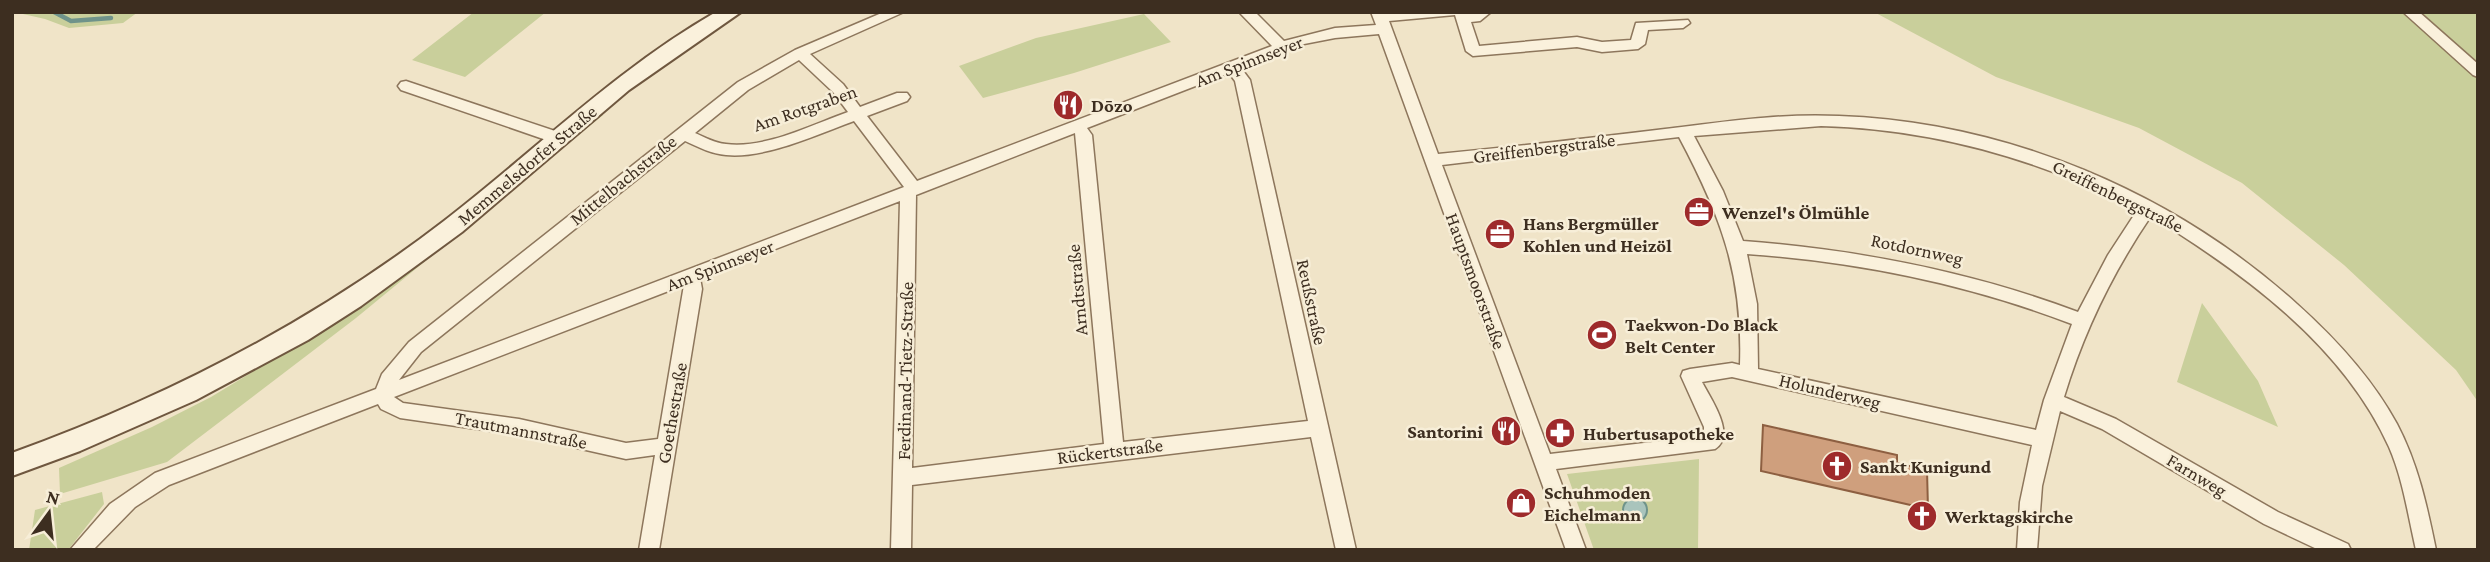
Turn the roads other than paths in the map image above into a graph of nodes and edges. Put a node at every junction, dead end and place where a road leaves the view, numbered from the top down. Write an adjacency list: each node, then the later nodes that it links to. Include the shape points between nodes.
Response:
1 (731, 12): 19 (main road, Memmelsdorfer Straße, via 669,51)
2 (897, 12): 10 (street, Mittelbachstraße)
3 (1246, 12): 9 (street)
4 (1484, 12): 6 (street, Am Spinnseyer, via 1475,18)
5 (2410, 12): 12 (street)
6 (1457, 13): 7 (street, Am Spinnseyer); 8 (street, via 1473,51 1577,42 1602,47 1638,44 1640,26)
7 (1381, 19): 9 (street, Am Spinnseyer); 20 (street, Hauptsmoorstraße)
8 (1683, 23)
9 (1282, 47): 11 (street, Am Spinnseyer)
10 (800, 53): 15 (street); 18 (street, Mittelbachstraße, via 743,86)
11 (1232, 66): 16 (street, Am Spinnseyer); 30 (street, Reußstraße, via 1242,80)
12 (2478, 72)
13 (406, 86): 19 (street)
14 (902, 97): 15 (street, Am Rotgraben)
15 (859, 112): 18 (street, Am Rotgraben, via 742,151 722,149); 21 (street)
16 (1078, 126): 21 (street, Am Spinnseyer); 33 (street, Arndtstraße, via 1084,135)
17 (1684, 131): 20 (street, Greiffenbergstraße); 22 (street, Greiffenbergstraße, via 1826,120 1916,127 2033,156); 23 (street, via 1721,200)
18 (681, 133): 28 (street, Mittelbachstraße, via 415,347)
19 (558, 138): 25 (main road, Memmelsdorfer Straße, via 453,226)
20 (1432, 160): 34 (street, Hauptsmoorstraße)
21 (911, 191): 24 (street, Am Spinnseyer); 36 (street, Ferdinand-Tietz-Straße)
22 (2148, 208): 26 (street, via 2100,280); 45 (street, Greiffenbergstraße, via 2218,250 2275,293 2359,381 2391,433 2411,478)
23 (1739, 247): 26 (street, Rotdornweg, via 1863,258 1935,272); 27 (street, via 1749,299)
24 (691, 277): 28 (street, Am Spinnseyer); 32 (street, Goethestraße, via 693,289)
25 (324, 318): 35 (main road, Memmelsdorfer Straße, via 132,418); 37 (main road, Memmelsdorfer Straße, via 289,346 208,393 84,452)
26 (2080, 320): 29 (street)
27 (1749, 372): 31 (street, Holunderweg); 34 (street, Holunderweg, via 1690,376 1714,427 1713,440 1708,443)
28 (383, 394): 32 (street, Trautmannstraße, via 388,404 400,410 519,427 610,449); 38 (street, Am Spinnseyer, via 142,489)
29 (2053, 400): 31 (street); 44 (street, Farnweg, via 2120,429 2271,518)
30 (1318, 428): 33 (street, Rückertstraße); 41 (street, Reußstraße)
31 (2043, 440): 43 (street, via 2029,503)
32 (666, 446): 39 (street, Goethestraße)
33 (1114, 450): 36 (street, Rückertstraße)
34 (1542, 463): 42 (street, Hauptsmoorstraße)
35 (12, 465)
36 (902, 478): 40 (street, Ferdinand-Tietz-Straße)
37 (12, 479)
38 (80, 550)
39 (649, 550)
40 (901, 550)
41 (1346, 550)
42 (1576, 550)
43 (2027, 550)
44 (2341, 550)
45 (2426, 550)

